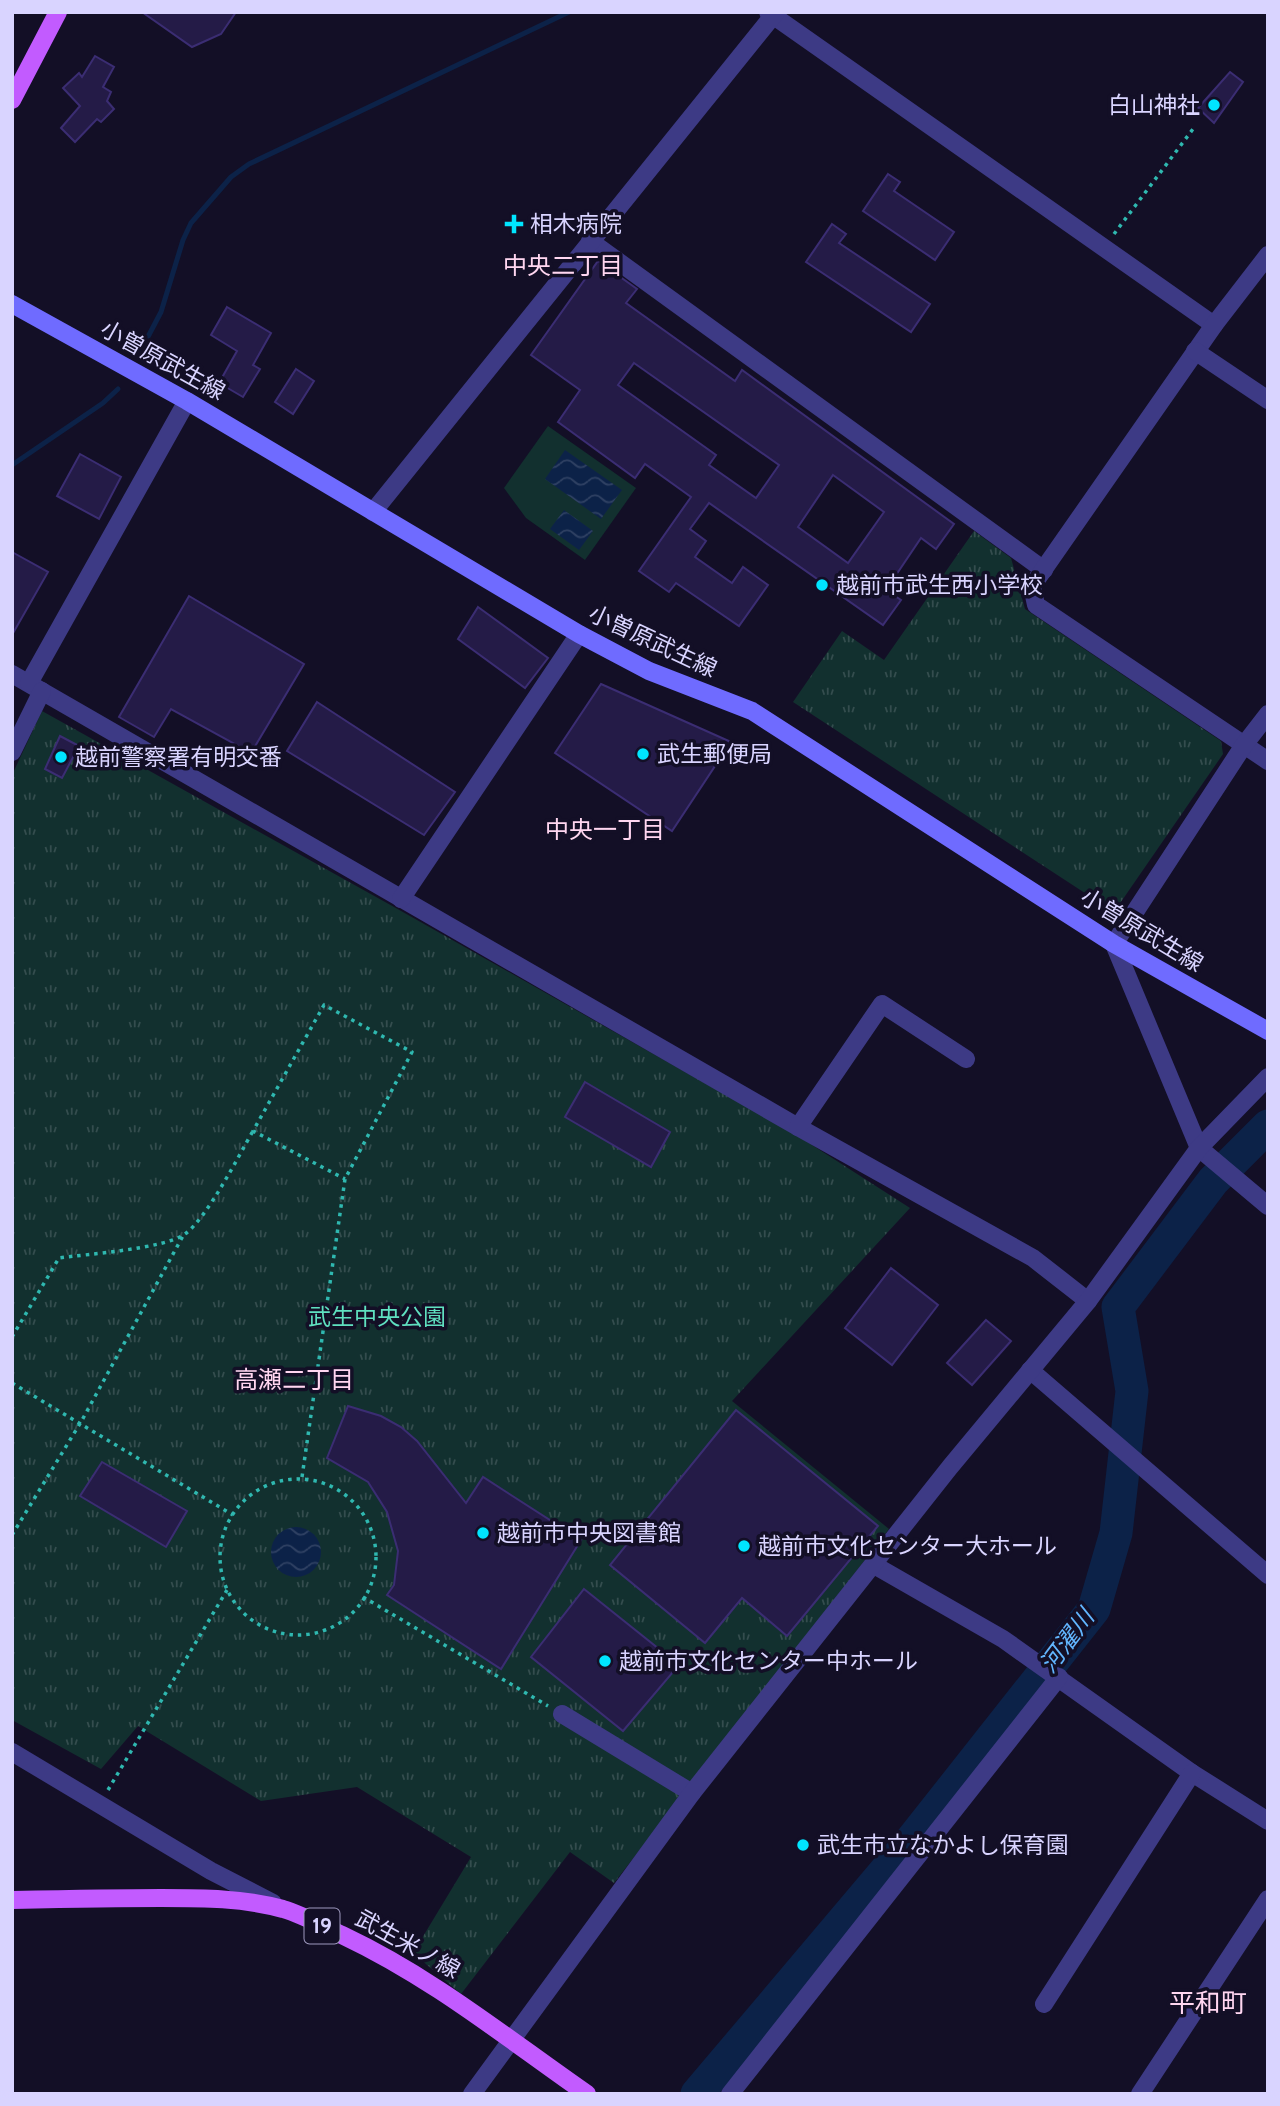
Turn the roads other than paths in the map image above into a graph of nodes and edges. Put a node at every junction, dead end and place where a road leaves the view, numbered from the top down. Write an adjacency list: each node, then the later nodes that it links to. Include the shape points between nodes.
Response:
1 (58, 12): 3 (main road)
2 (773, 13): 4 (street); 7 (street)
3 (12, 100)
4 (590, 241): 11 (street); 12 (street)
5 (1268, 255): 7 (street)
6 (12, 304): 10 (main road, 小曽原武生線)
7 (1214, 325): 8 (street)
8 (1195, 351): 9 (street); 12 (street)
9 (1268, 400)
10 (187, 401): 11 (main road, 小曽原武生線); 15 (street)
11 (373, 512): 13 (main road, 小曽原武生線)
12 (1044, 570): 17 (street, via 1032,586 1036,605)
13 (579, 634): 20 (street); 21 (main road, 小曽原武生線, via 649,671 752,712)
14 (12, 674): 15 (street)
15 (35, 687): 18 (street); 20 (street)
16 (1268, 714): 17 (street)
17 (1244, 745): 19 (street); 21 (street)
18 (12, 751)
19 (1268, 761)
20 (401, 899): 25 (street)
21 (1114, 944): 22 (main road, 小曽原武生線); 26 (street)
22 (1268, 1031)
23 (966, 1059): 25 (street, via 883,1004)
24 (1268, 1077): 26 (street)
25 (798, 1127): 28 (street, via 1033,1258)
26 (1199, 1148): 27 (street); 28 (street)
27 (1268, 1206)
28 (1088, 1301): 29 (street)
29 (1030, 1370): 30 (street); 31 (street)
30 (874, 1565): 32 (street, via 1003,1639); 36 (street)
31 (1268, 1575)
32 (1059, 1677): 35 (street); 45 (street)
33 (562, 1714): 36 (street)
34 (12, 1752): 40 (street)
35 (1192, 1773): 37 (street); 41 (street)
36 (692, 1793): 42 (street)
37 (1268, 1821)
38 (1268, 1899): 46 (street)
39 (12, 1900): 40 (main road, 武生米ノ線 / 19, via 196,1898)
40 (285, 1910): 42 (main road, 武生米ノ線 / 19, via 396,1962 477,2014)
41 (1044, 2004)
42 (511, 2042): 43 (street); 44 (main road, 武生米ノ線 / 19)
43 (472, 2094)
44 (587, 2094)
45 (730, 2094)
46 (1140, 2094)

